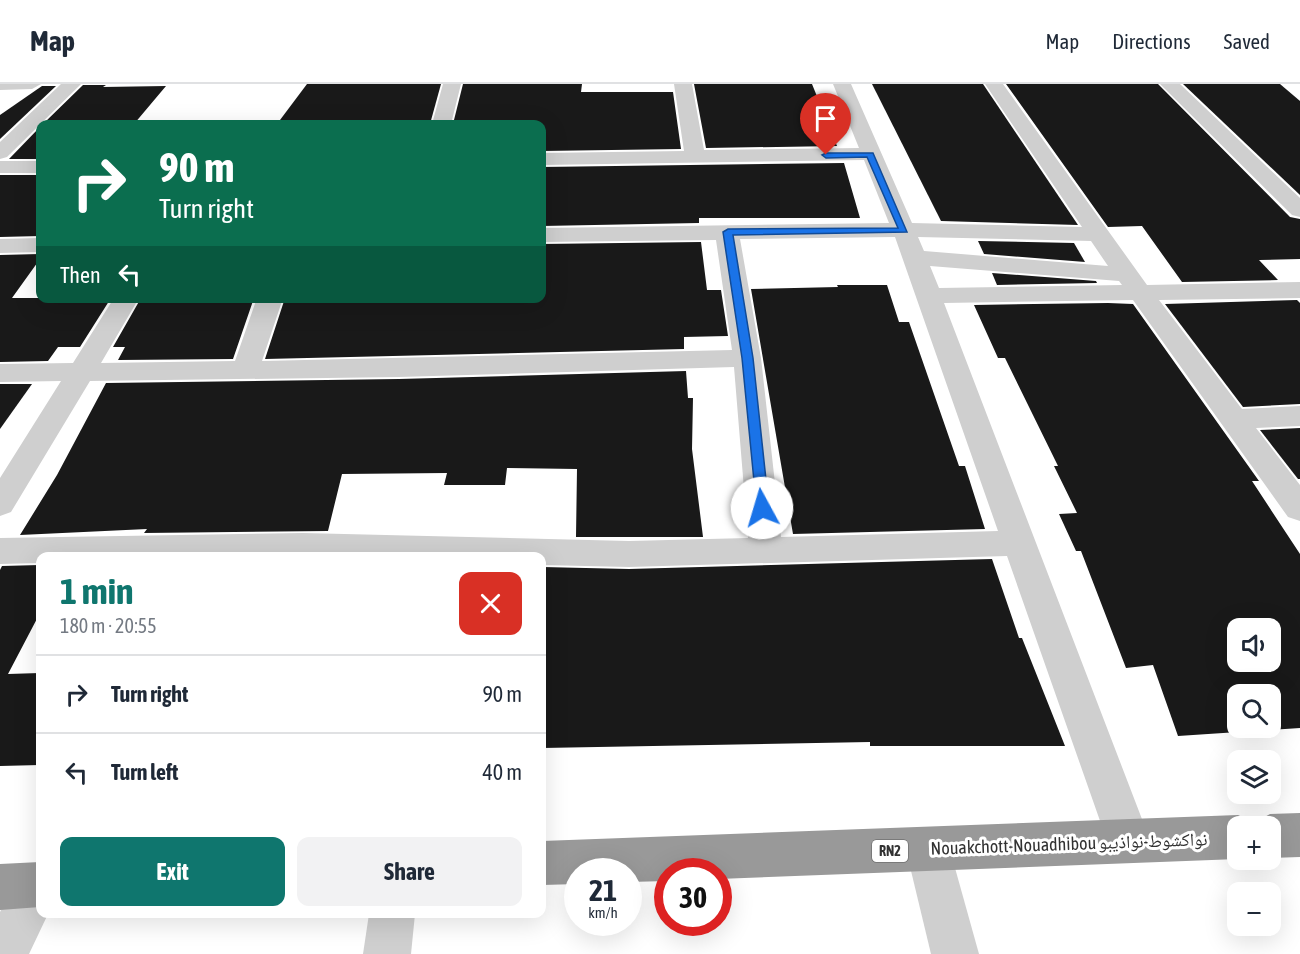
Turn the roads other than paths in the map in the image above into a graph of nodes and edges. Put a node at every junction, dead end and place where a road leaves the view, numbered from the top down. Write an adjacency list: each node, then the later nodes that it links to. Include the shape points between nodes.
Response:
1 (32, 84): 8 (street)
2 (72, 84): 10 (street)
3 (452, 84): 9 (street)
4 (683, 84): 12 (street)
5 (842, 84): 11 (street)
6 (994, 84): 20 (street)
7 (1169, 84): 16 (street)
8 (0, 85)
9 (442, 120)
10 (0, 153)
11 (870, 154): 12 (street); 17 (street)
12 (695, 158): 13 (street)
13 (546, 159)
14 (0, 167): 15 (street)
15 (36, 167)
16 (1300, 210)
17 (904, 230): 18 (street); 19 (street); 24 (street)
18 (728, 232): 21 (street); 31 (street)
19 (1059, 233): 20 (street); 25 (street)
20 (1099, 234): 26 (street)
21 (546, 235)
22 (36, 245): 23 (street)
23 (0, 246)
24 (915, 258): 25 (street); 28 (street)
25 (1084, 271): 26 (street)
26 (1135, 284): 27 (street); 28 (street); 36 (street)
27 (1300, 290)
28 (929, 296): 39 (street)
29 (124, 303): 34 (street)
30 (268, 303): 32 (street)
31 (747, 358): 32 (street); 41 (street)
32 (245, 371): 34 (street)
33 (0, 373): 34 (street)
34 (80, 373): 37 (street)
35 (1300, 416): 36 (street)
36 (1233, 419): 38 (street)
37 (2, 497)
38 (1300, 509)
39 (1019, 543): 41 (street); 45 (street)
40 (0, 550): 41 (street, via 303,546 629,554)
41 (766, 551)
42 (1300, 835): 43 (highway)
43 (1281, 836)
44 (1227, 837): 45 (highway, Nouakchott-Nouadhibou نواكشوط-نواذيبو / RN2)
45 (1128, 840): 46 (highway, Nouakchott-Nouadhibou نواكشوط-نواذيبو / RN2)
46 (928, 850): 47 (highway, Nouakchott-Nouadhibou نواكشوط-نواذيبو / RN2); 52 (street)
47 (546, 862)
48 (26, 886): 50 (street)
49 (392, 918): 51 (street)
50 (4, 954)
51 (387, 954)
52 (955, 954)

